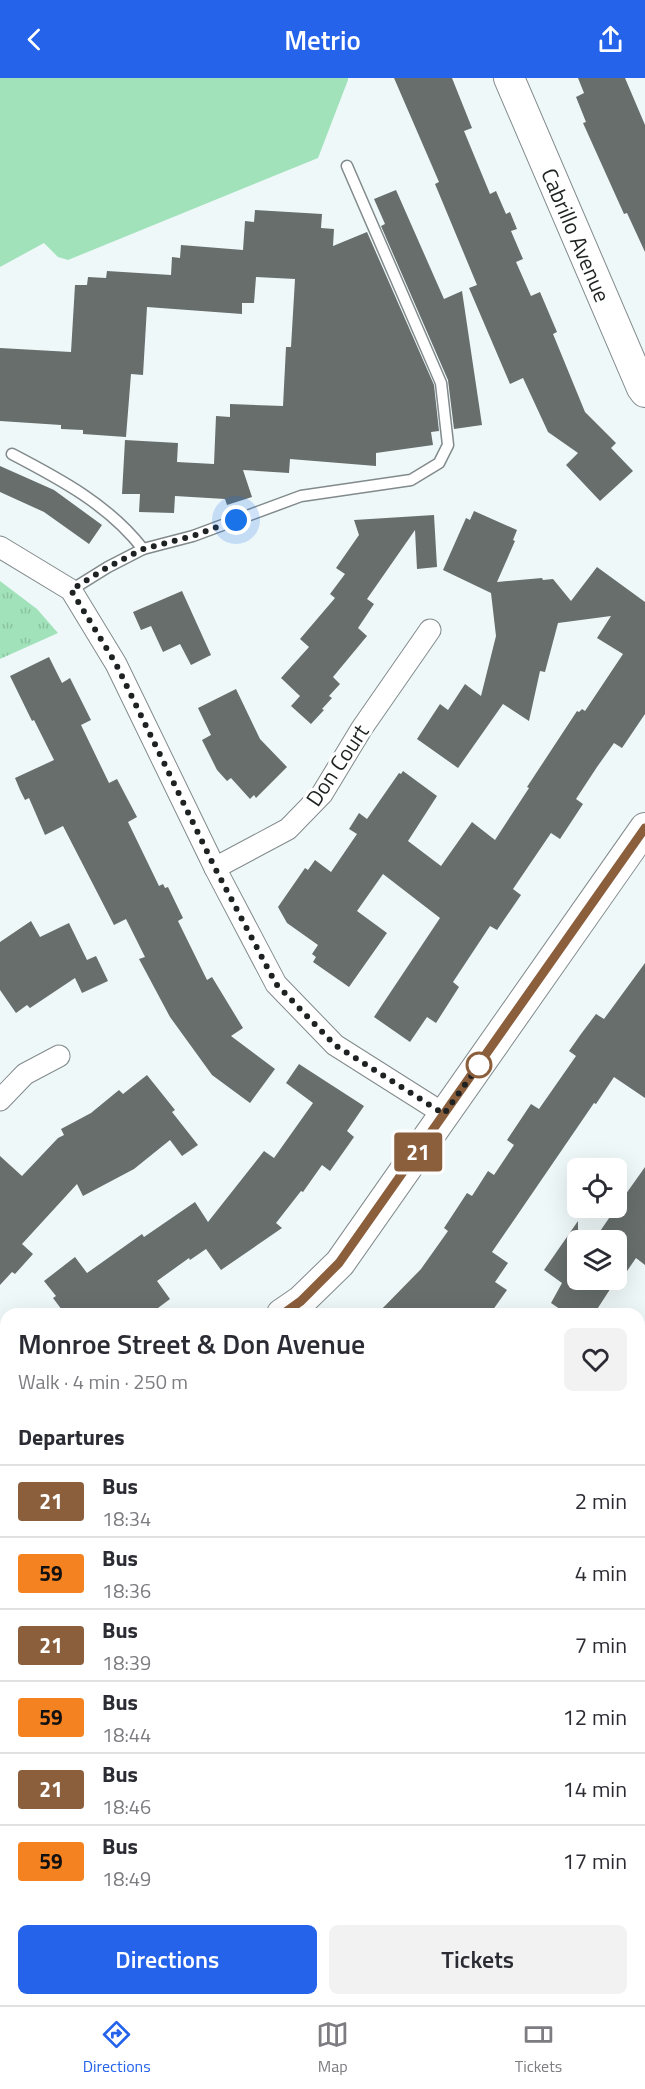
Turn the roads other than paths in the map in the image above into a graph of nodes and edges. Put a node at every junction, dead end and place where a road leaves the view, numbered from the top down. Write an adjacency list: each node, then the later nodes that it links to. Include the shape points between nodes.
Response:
1 (509, 78): 3 (main road, Cabrillo Avenue)
2 (347, 166): 6 (lane, via 441,383 448,445 439,463 411,480 301,496 193,536)
3 (645, 392)
4 (12, 454): 6 (lane, via 89,499 116,519)
5 (0, 547): 7 (street)
6 (143, 549): 7 (lane)
7 (71, 590): 10 (street, via 116,664)
8 (430, 630): 10 (street, Don Court, via 322,794 288,829)
9 (645, 828): 13 (main road)
10 (215, 868): 13 (street, via 276,984 335,1045)
11 (59, 1056): 12 (street, via 25,1074)
12 (0, 1100)
13 (444, 1114): 14 (main road, via 339,1263)
14 (291, 1308)

